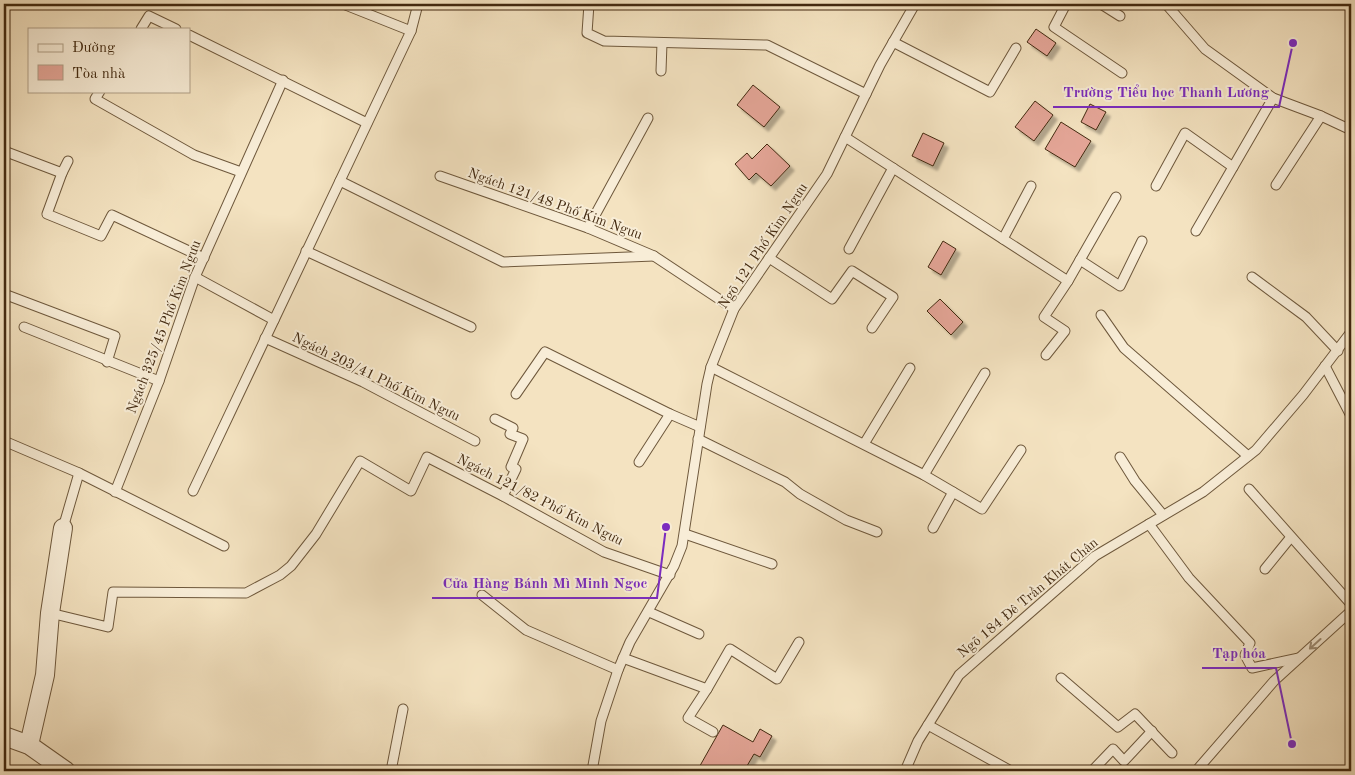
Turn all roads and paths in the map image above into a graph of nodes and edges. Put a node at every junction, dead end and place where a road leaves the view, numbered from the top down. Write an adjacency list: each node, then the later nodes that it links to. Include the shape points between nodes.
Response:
1 (343, 4): 11 (lane)
2 (418, 4): 11 (lane)
3 (588, 4): 14 (lane, via 587,33 604,41)
4 (915, 4): 13 (lane, Ngõ 121 Phố Kim Ngưu)
5 (1066, 4): 17 (lane, via 1054,27)
6 (1100, 4): 8 (lane)
7 (1166, 4): 21 (lane, via 1205,49)
8 (1120, 16)
9 (142, 28): 10 (lane, via 149,16)
10 (174, 28)
11 (411, 32): 24 (lane)
12 (190, 35): 18 (lane)
13 (893, 42): 15 (lane, via 990,92); 19 (lane, Ngõ 121 Phố Kim Ngưu)
14 (662, 43): 16 (lane); 19 (lane, via 767,45)
15 (1016, 48)
16 (661, 71)
17 (1122, 73)
18 (283, 80): 24 (lane); 31 (lane, Ngách 325/45 Phố Kim Ngưu)
19 (866, 94): 26 (lane, Ngõ 121 Phố Kim Ngưu)
20 (98, 95): 31 (lane, via 194,155)
21 (1273, 98): 22 (lane); 29 (lane)
22 (1321, 116): 25 (lane); 35 (lane)
23 (648, 118): 39 (lane)
24 (367, 123): 34 (lane)
25 (1351, 130)
26 (845, 137): 30 (lane); 47 (lane, Ngõ 121 Phố Kim Ngưu, via 827,174)
27 (4, 151): 32 (lane)
28 (68, 161): 32 (lane)
29 (1233, 167): 37 (lane, via 1185,133); 40 (lane)
30 (893, 168): 41 (lane); 43 (lane)
31 (241, 172): 46 (lane, Ngách 325/45 Phố Kim Ngưu)
32 (62, 173): 46 (lane, via 47,214 101,236 112,215)
33 (440, 176): 39 (lane, Ngách 121/48 Phố Kim Ngưu)
34 (340, 181): 44 (lane); 45 (lane, via 503,262)
35 (1276, 185)
36 (1031, 186): 41 (lane)
37 (1156, 186)
38 (1116, 197): 48 (lane)
39 (588, 228): 45 (lane, Ngách 121/48 Phố Kim Ngưu)
40 (1196, 231)
41 (1003, 238): 51 (lane)
42 (1142, 241): 48 (lane, via 1120,286)
43 (849, 248)
44 (306, 252): 55 (lane); 57 (lane)
45 (654, 256): 53 (lane, Ngách 121/48 Phố Kim Ngưu)
46 (204, 258): 49 (lane, Ngách 325/45 Phố Kim Ngưu)
47 (769, 258): 53 (lane, Ngõ 121 Phố Kim Ngưu); 58 (lane, via 832,299 852,271 893,297)
48 (1080, 260): 51 (lane)
49 (195, 277): 55 (lane); 68 (lane, Ngách 325/45 Phố Kim Ngưu)
50 (1252, 277): 61 (lane, via 1306,317)
51 (1068, 281): 62 (lane, via 1044,318 1065,330)
52 (4, 294): 63 (lane, via 114,336)
53 (734, 309): 65 (lane, Ngõ 121 Phố Kim Ngưu)
54 (1101, 315): 79 (lane, via 1124,348)
55 (274, 320): 60 (lane)
56 (24, 327): 63 (lane)
57 (471, 327)
58 (872, 328)
59 (1351, 332): 61 (lane, Ngõ 184 Đê Trần Khát Chân)
60 (265, 338): 76 (lane, Ngách 203/41 Phố Kim Ngưu, via 363,382); 85 (lane)
61 (1338, 351): 64 (lane, Ngõ 184 Đê Trần Khát Chân)
62 (1046, 355)
63 (107, 362): 68 (lane)
64 (1325, 366): 71 (lane); 79 (lane, Ngõ 184 Đê Trần Khát Chân)
65 (711, 367): 73 (lane, Ngõ 121 Phố Kim Ngưu); 77 (lane)
66 (910, 368): 77 (lane)
67 (985, 372): 83 (lane)
68 (159, 381): 86 (lane, Ngách 325/45 Phố Kim Ngưu)
69 (516, 394): 70 (lane, via 545,352)
70 (670, 414): 73 (lane); 81 (lane)
71 (1351, 416)
72 (495, 419): 88 (lane, via 513,428 510,434 523,439 511,467 516,469)
73 (700, 427): 74 (lane, Ngõ 121 Phố Kim Ngưu)
74 (698, 439): 93 (lane, via 785,482 846,520); 94 (lane, Ngõ 121 Phố Kim Ngưu)
75 (4, 441): 82 (lane)
76 (475, 441)
77 (864, 444): 83 (lane)
78 (1021, 450): 87 (lane, via 982,509)
79 (1248, 456): 89 (lane, Ngõ 184 Đê Trần Khát Chân, via 1202,492)
80 (1120, 457): 89 (lane)
81 (639, 462)
82 (79, 473): 86 (lane); 91 (lane)
83 (924, 475): 87 (lane)
84 (1249, 489): 95 (lane)
85 (192, 491)
86 (115, 492): 96 (lane)
87 (953, 492): 92 (lane)
88 (503, 496): 99 (lane, Ngách 121/82 Phố Kim Ngưu, via 604,552); 104 (lane, Ngách 121/82 Phố Kim Ngưu, via 427,457 411,491 360,461 316,534 291,566 246,593 113,592 108,627)
89 (1163, 515): 90 (lane, Ngõ 184 Đê Trần Khát Chân)
90 (1149, 524): 108 (lane, via 1189,578 1250,643 1245,656 1252,668); 113 (lane, Ngõ 184 Đê Trần Khát Chân, via 1095,556 959,675)
91 (64, 528): 104 (street)
92 (933, 528)
93 (877, 532)
94 (685, 534): 97 (lane); 99 (lane, Ngõ 121 Phố Kim Ngưu)
95 (1292, 537): 98 (lane); 101 (lane)
96 (224, 546)
97 (772, 564)
98 (1265, 569)
99 (670, 575): 103 (lane, Ngõ 121 Phố Kim Ngưu)
100 (482, 595): 109 (lane, via 526,630)
101 (1351, 604)
102 (1351, 611): 108 (lane, one-way to 108)
103 (649, 612): 105 (lane); 107 (lane, Ngõ 121 Phố Kim Ngưu)
104 (50, 613): 117 (street, via 43,688)
105 (699, 634)
106 (799, 642): 111 (lane, via 777,679 730,649)
107 (623, 658): 109 (lane, Ngõ 121 Phố Kim Ngưu); 111 (lane)
108 (1299, 658): 125 (lane, via 1274,681)
109 (618, 670): 121 (lane, Ngõ 121 Phố Kim Ngưu, via 601,721)
110 (1061, 678): 115 (lane, via 1118,727 1135,714)
111 (707, 689): 114 (lane, via 688,718)
112 (402, 709): 120 (lane)
113 (928, 725): 122 (lane, Ngõ 184 Đê Trần Khát Chân); 123 (lane)
114 (713, 732)
115 (1152, 732): 118 (lane); 124 (lane, via 1124,760 1113,749)
116 (4, 736): 117 (street)
117 (29, 745): 119 (street)
118 (1172, 753)
119 (66, 771)
120 (390, 771)
121 (592, 771)
122 (905, 771)
123 (1011, 771)
124 (1092, 771)
125 (1196, 771)

